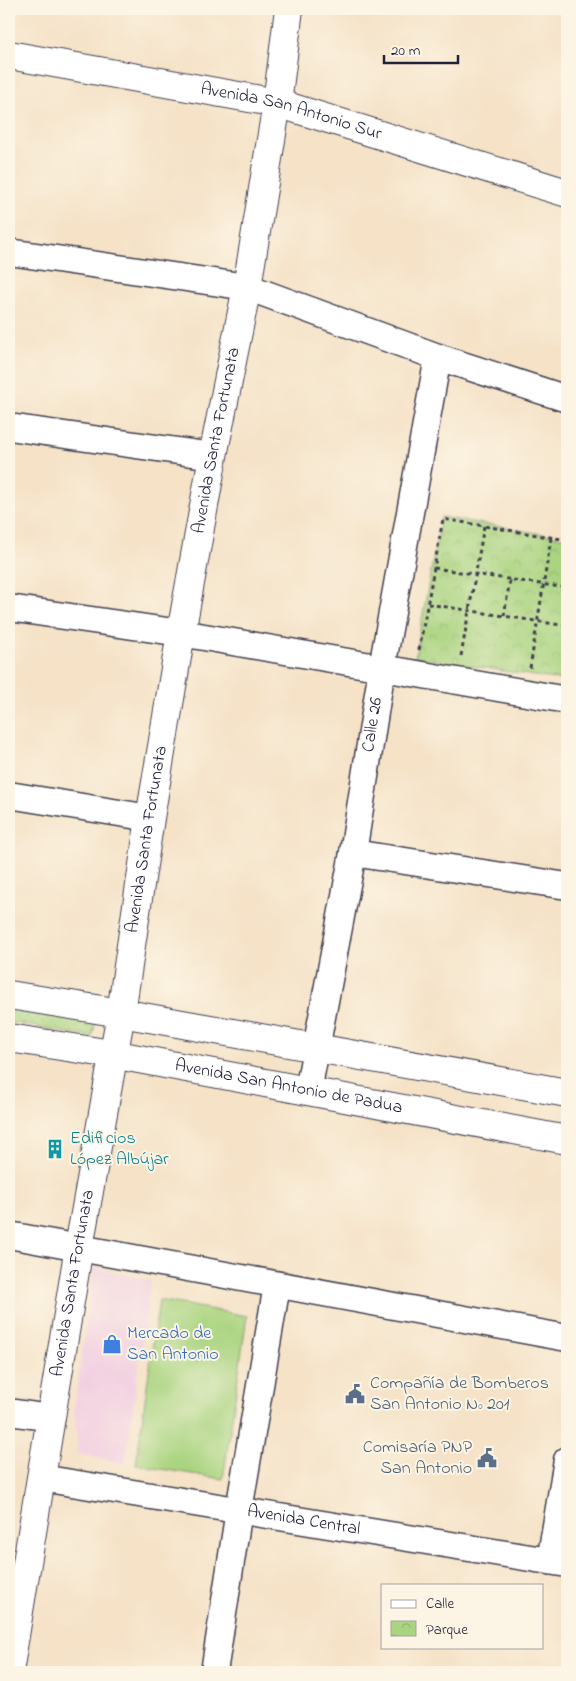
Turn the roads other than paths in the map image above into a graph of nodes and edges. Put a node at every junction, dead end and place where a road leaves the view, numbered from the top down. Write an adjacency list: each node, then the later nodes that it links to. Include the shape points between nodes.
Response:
1 (289, 9): 3 (street, Avenida Santa Fortunata)
2 (9, 56): 3 (street, Avenida San Antonio Sur)
3 (277, 103): 4 (street, Avenida San Antonio Sur); 6 (street, Avenida Santa Fortunata)
4 (567, 193)
5 (9, 252): 6 (street)
6 (247, 287): 7 (street); 10 (street, Avenida Santa Fortunata)
7 (438, 357): 8 (street); 13 (street, Calle 26)
8 (567, 399)
9 (9, 427): 10 (street)
10 (213, 456): 12 (street, Avenida Santa Fortunata)
11 (9, 608): 12 (street)
12 (182, 633): 13 (street); 16 (street, Avenida Santa Fortunata)
13 (382, 668): 14 (street); 17 (street, Calle 26)
14 (567, 700)
15 (9, 795): 16 (street)
16 (150, 818): 20 (street, Avenida Santa Fortunata)
17 (353, 852): 18 (street); 22 (street, Calle 26)
18 (567, 886)
19 (9, 995): 20 (street)
20 (121, 1013): 22 (street); 23 (street, Avenida Santa Fortunata)
21 (9, 1038): 23 (street, Avenida San Antonio de Padua)
22 (318, 1049): 24 (street, Calle 26); 25 (street)
23 (112, 1054): 24 (street, Avenida San Antonio de Padua); 28 (street, Avenida Santa Fortunata)
24 (308, 1091): 26 (street, Avenida San Antonio de Padua)
25 (567, 1093)
26 (567, 1140)
27 (9, 1235): 28 (street)
28 (79, 1246): 29 (street); 32 (street, Avenida Santa Fortunata)
29 (277, 1286): 30 (street); 35 (street)
30 (567, 1338)
31 (9, 1412): 32 (street)
32 (51, 1418): 34 (street, Avenida Santa Fortunata)
33 (567, 1460): 36 (street)
34 (41, 1478): 35 (street, Avenida Central); 37 (street, Avenida Santa Fortunata)
35 (239, 1510): 36 (street, Avenida Central); 39 (street)
36 (558, 1563)
37 (15, 1607): 38 (street, Avenida Santa Fortunata)
38 (9, 1672)
39 (214, 1672)

